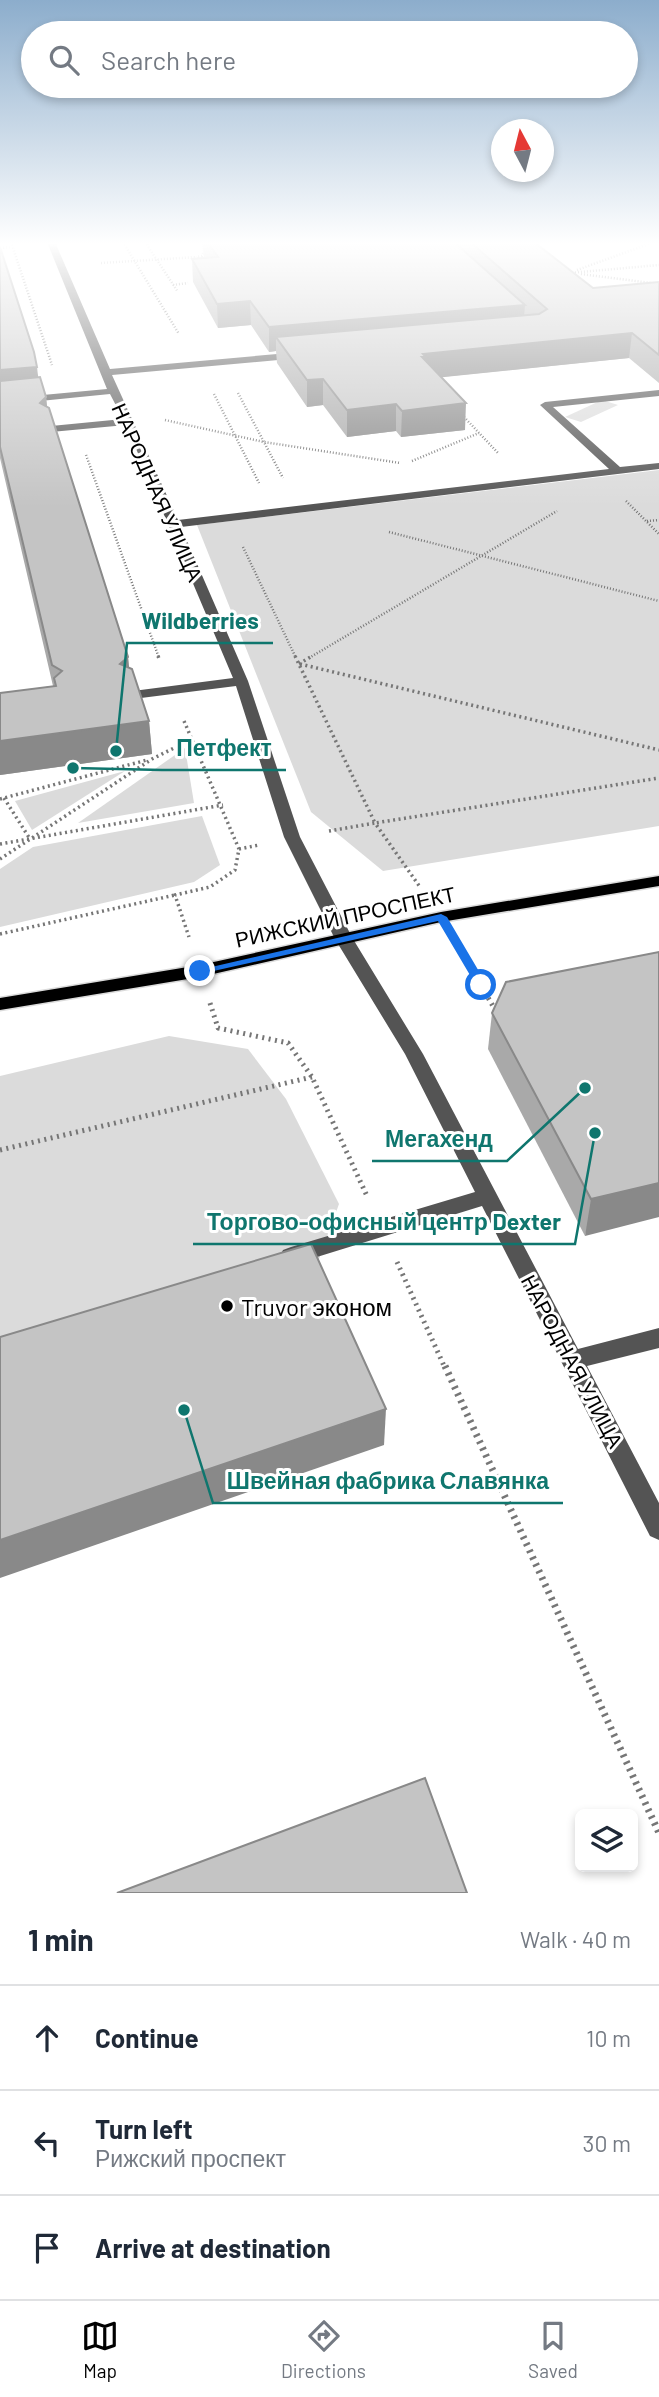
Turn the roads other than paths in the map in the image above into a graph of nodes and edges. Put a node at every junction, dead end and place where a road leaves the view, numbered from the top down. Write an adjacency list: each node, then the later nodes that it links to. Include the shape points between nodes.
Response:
1 (90, 330): 3 (street, НАРОДНАЯ УЛИЦА)
2 (312, 354): 3 (street)
3 (108, 372): 4 (street, НАРОДНАЯ УЛИЦА)
4 (113, 391): 6 (street); 7 (street, НАРОДНАЯ УЛИЦА)
5 (659, 393): 10 (street, via 545,405)
6 (0, 402)
7 (129, 422): 8 (street); 11 (street, НАРОДНАЯ УЛИЦА)
8 (51, 429)
9 (659, 466): 10 (street)
10 (618, 471): 11 (street)
11 (173, 524): 12 (street, НАРОДНАЯ УЛИЦА)
12 (241, 681): 13 (street); 15 (street, НАРОДНАЯ УЛИЦА, via 292,837)
13 (133, 695)
14 (659, 881): 15 (main road, РИЖСКИЙ ПРОСПЕКТ, via 441,917)
15 (344, 939): 16 (main road, РИЖСКИЙ ПРОСПЕКТ, via 200,971); 17 (street, НАРОДНАЯ УЛИЦА, via 414,1054)
16 (0, 1004)
17 (486, 1197): 18 (street); 20 (street, НАРОДНАЯ УЛИЦА)
18 (276, 1261)
19 (659, 1338): 20 (street)
20 (573, 1360): 21 (street, НАРОДНАЯ УЛИЦА)
21 (659, 1528)

